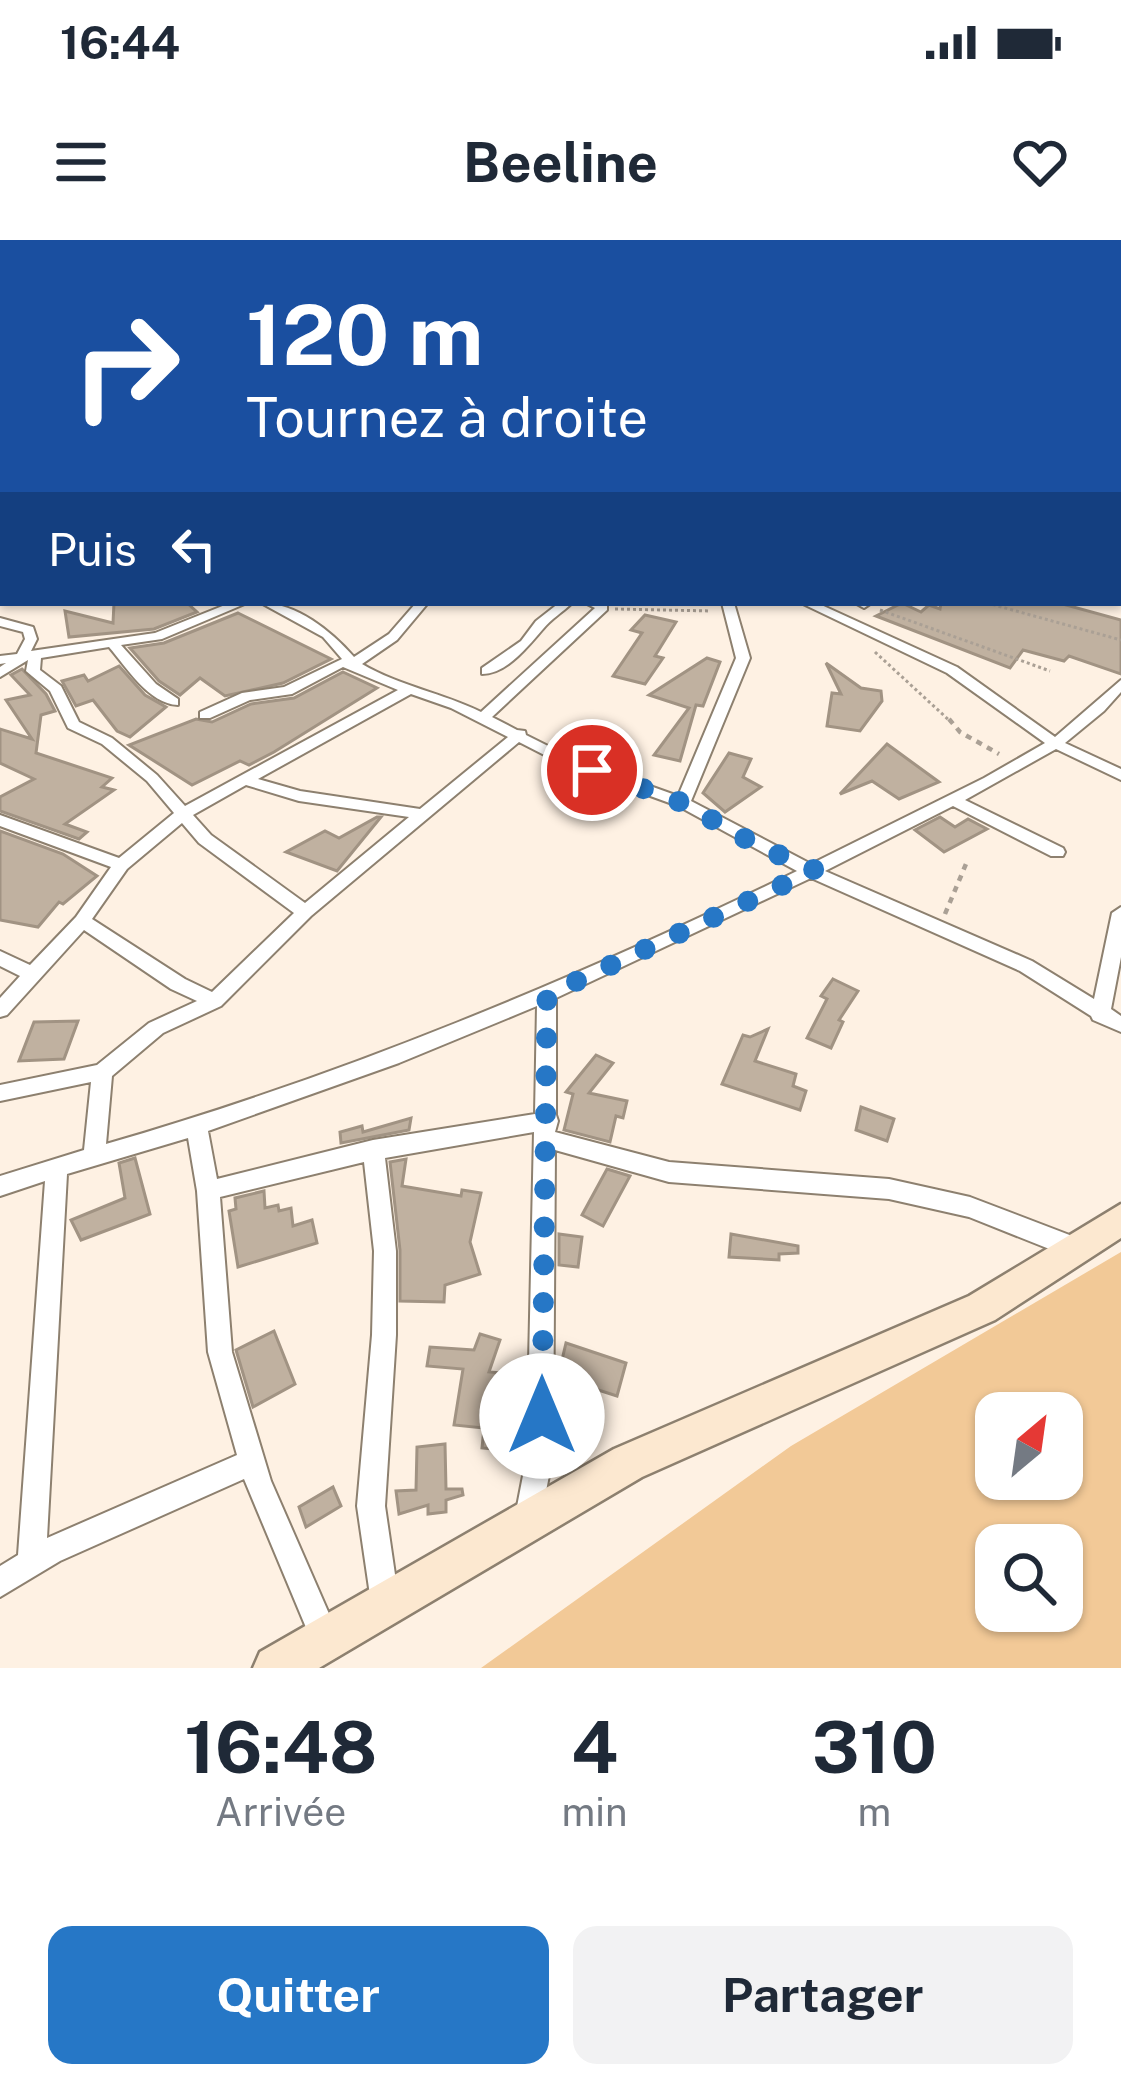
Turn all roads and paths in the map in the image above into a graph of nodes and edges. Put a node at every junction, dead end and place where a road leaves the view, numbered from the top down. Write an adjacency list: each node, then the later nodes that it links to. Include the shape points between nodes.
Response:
1 (234, 606): 14 (street)
2 (273, 606): 17 (street, via 327,634)
3 (419, 606): 17 (street, via 393,637)
4 (562, 606): 18 (street)
5 (596, 606): 26 (street)
6 (664, 606): 10 (path)
7 (814, 606): 12 (street)
8 (868, 606): 19 (path)
9 (998, 606): 13 (path)
10 (730, 607): 33 (street, via 743,658)
11 (0, 622): 15 (street, via 29,631)
12 (881, 636): 28 (street, via 952,670); 29 (path, via 877,658 960,732)
13 (1121, 640)
14 (114, 645): 15 (street); 23 (street)
15 (27, 658): 16 (street); 20 (street); 34 (street, via 56,688 73,725 107,741)
16 (0, 660)
17 (352, 664): 22 (street); 25 (street)
18 (488, 671)
19 (1049, 671)
20 (0, 674)
21 (1121, 684): 24 (street)
22 (408, 690): 26 (street); 31 (street)
23 (173, 701)
24 (1113, 708): 28 (street)
25 (205, 715)
26 (484, 717): 27 (street)
27 (520, 734): 33 (street); 35 (street)
28 (1054, 743): 29 (street); 30 (street)
29 (1020, 766): 32 (street)
30 (1121, 775)
31 (245, 780): 34 (street); 35 (street)
32 (952, 799): 37 (street); 40 (street)
33 (683, 803): 40 (street)
34 (184, 813): 39 (street); 41 (street, via 205,839)
35 (421, 814): 41 (street)
36 (0, 820): 39 (street)
37 (1057, 853)
38 (966, 864): 44 (path)
39 (122, 865): 43 (street)
40 (815, 870): 44 (street); 47 (street)
41 (305, 912): 48 (street)
42 (1121, 913): 50 (street)
43 (82, 921): 46 (street); 48 (street)
44 (940, 925): 50 (street, via 1026,966)
45 (0, 958): 46 (street)
46 (34, 975): 49 (street)
47 (547, 995): 54 (street); 55 (street)
48 (214, 1001): 52 (street, via 156,1028)
49 (0, 1010)
50 (1100, 1015): 51 (street)
51 (1121, 1024)
52 (102, 1072): 53 (street); 57 (street)
53 (0, 1093)
54 (197, 1126): 57 (street); 60 (street)
55 (548, 1130): 56 (street); 62 (street, via 669,1172 889,1189 970,1207); 64 (street, via 541,1455)
56 (374, 1149): 60 (street); 67 (street, via 385,1314 371,1506)
57 (94, 1154): 58 (street)
58 (57, 1167): 59 (street); 65 (street)
59 (0, 1186)
60 (208, 1191): 63 (street, via 220,1352)
61 (1121, 1219): 62 (street)
62 (1072, 1247): 64 (street, via 982,1308 628,1463)
63 (252, 1462): 65 (street); 68 (street)
64 (528, 1522): 67 (street)
65 (32, 1560): 66 (street)
66 (0, 1583)
67 (385, 1602): 68 (street)
68 (325, 1639): 69 (street)
69 (276, 1668)

